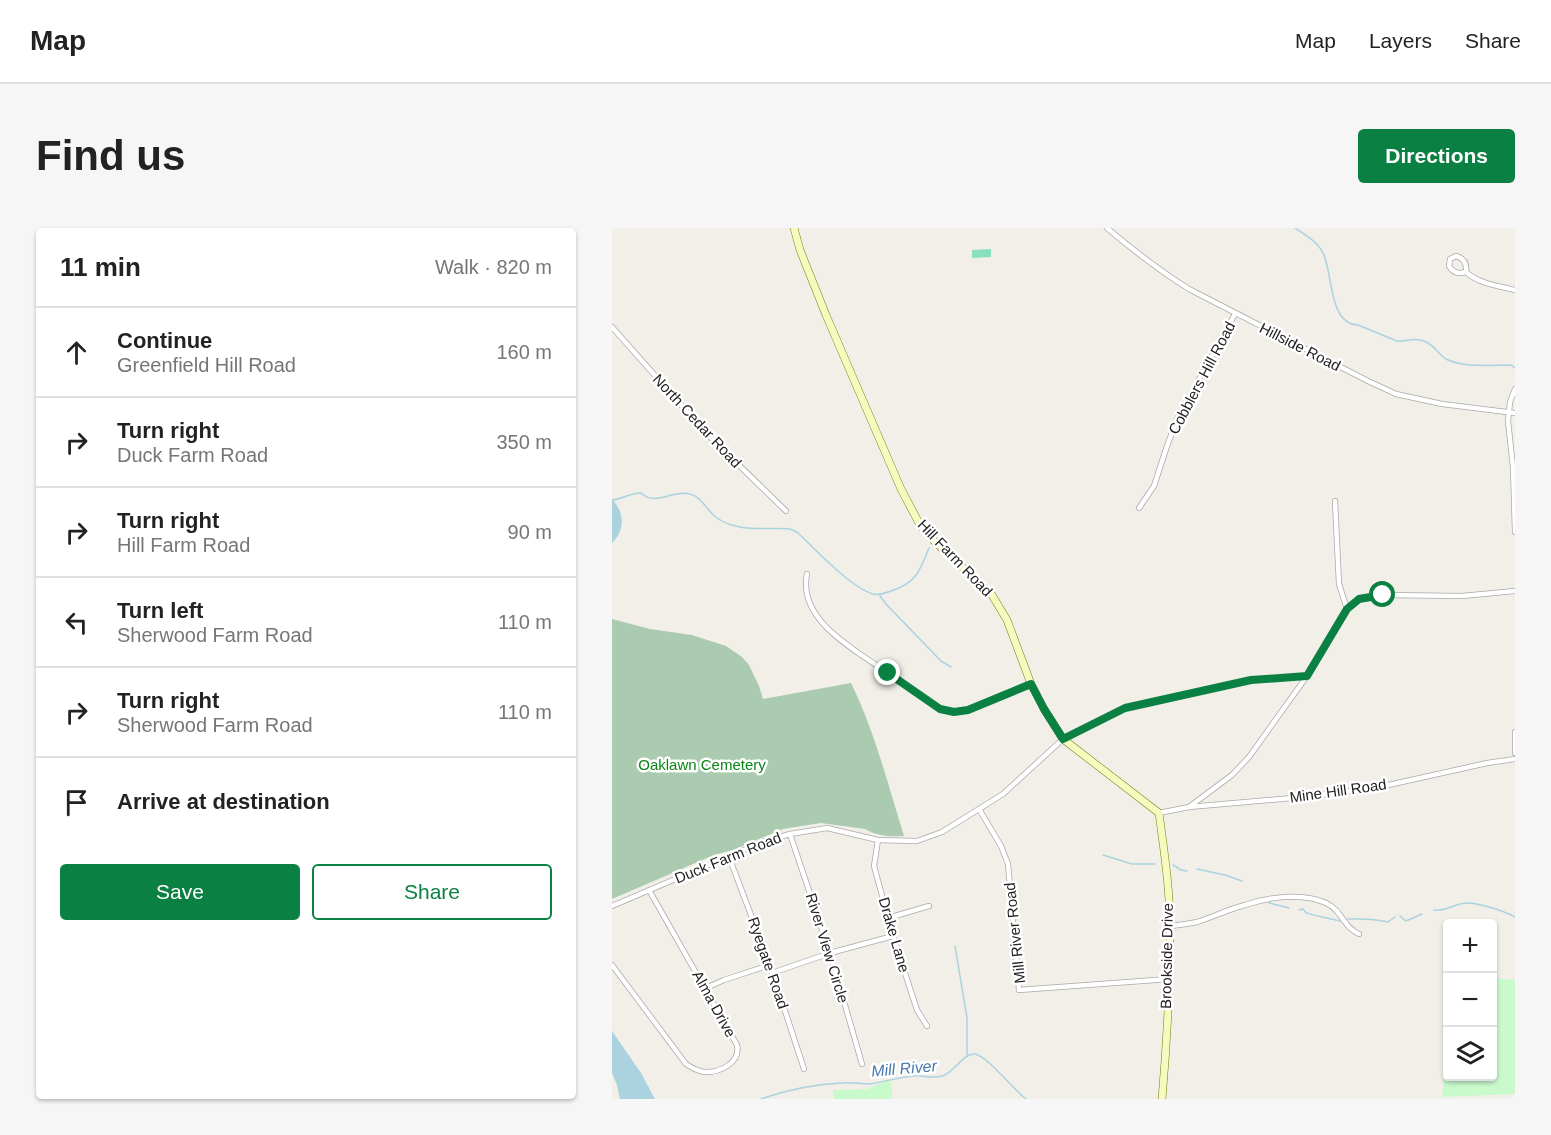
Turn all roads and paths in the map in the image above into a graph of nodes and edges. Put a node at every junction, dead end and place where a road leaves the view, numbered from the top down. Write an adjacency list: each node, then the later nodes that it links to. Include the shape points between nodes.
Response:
1 (794, 228): 18 (main road, Hill Farm Road, via 826,315 901,489 932,539 992,595 1007,620)
2 (1107, 228): 5 (street, Hillside Road, via 1168,276)
3 (1466, 272): 3 (street, via 1454,272 1449,266 1450,259 1462,258); 4 (street)
4 (1515, 290)
5 (1235, 314): 8 (street, Hillside Road, via 1396,394); 11 (street, Cobblers Hill Road, via 1177,419 1154,486)
6 (612, 327): 12 (street, North Cedar Road, via 705,432)
7 (1515, 389): 8 (street)
8 (1508, 413): 9 (street, Hillside Road); 13 (street)
9 (1515, 413)
10 (1335, 501): 16 (street, via 1339,584)
11 (1139, 508)
12 (786, 511)
13 (1515, 532)
14 (807, 574): 18 (street, via 805,584 811,606 833,635 940,709 968,710)
15 (1515, 591): 16 (street, via 1462,596 1372,596 1359,599)
16 (1347, 609): 17 (street)
17 (1307, 676): 20 (street, Duck Farm Road, via 1251,680 1125,708); 23 (street, via 1249,757)
18 (1031, 684): 20 (main road, Hill Farm Road)
19 (1515, 732): 21 (street)
20 (1063, 739): 24 (street, Duck Farm Road, via 1003,794); 25 (main road, Hill Farm Road)
21 (1515, 753)
22 (1515, 759): 23 (street, Mine Hill Road, via 1375,788)
23 (1190, 807): 25 (street, Mine Hill Road)
24 (979, 809): 27 (street, Duck Farm Road, via 942,832 917,841); 40 (street, Mill River Road, via 1008,864 1018,990)
25 (1159, 813): 33 (main road, Brookside Drive)
26 (790, 834): 27 (street, Duck Farm Road, via 827,828); 28 (street, Duck Farm Road); 36 (street, River View Circle)
27 (878, 840): 32 (street, Drake Lane, via 874,866)
28 (729, 857): 29 (street, Duck Farm Road); 38 (street, Ryegate Road)
29 (649, 890): 30 (street, Duck Farm Road); 41 (street, Alma Drive)
30 (612, 906)
31 (929, 906): 32 (street)
32 (888, 918): 35 (street, Drake Lane)
33 (1170, 926): 34 (street, via 1196,922 1246,904 1297,896 1329,904); 40 (main road, Brookside Drive)
34 (1359, 934)
35 (892, 936): 36 (street); 42 (street, Drake Lane, via 916,1010)
36 (830, 953): 39 (street); 43 (street, River View Circle)
37 (612, 965): 41 (street, Alma Drive, via 683,1061 707,1072 733,1062 738,1049)
38 (770, 965): 39 (street, Ryegate Road); 41 (street)
39 (772, 973): 44 (street, Ryegate Road)
40 (1169, 979): 45 (main road, Brookside Drive)
41 (705, 988)
42 (927, 1026)
43 (862, 1064)
44 (804, 1069)
45 (1162, 1099)

